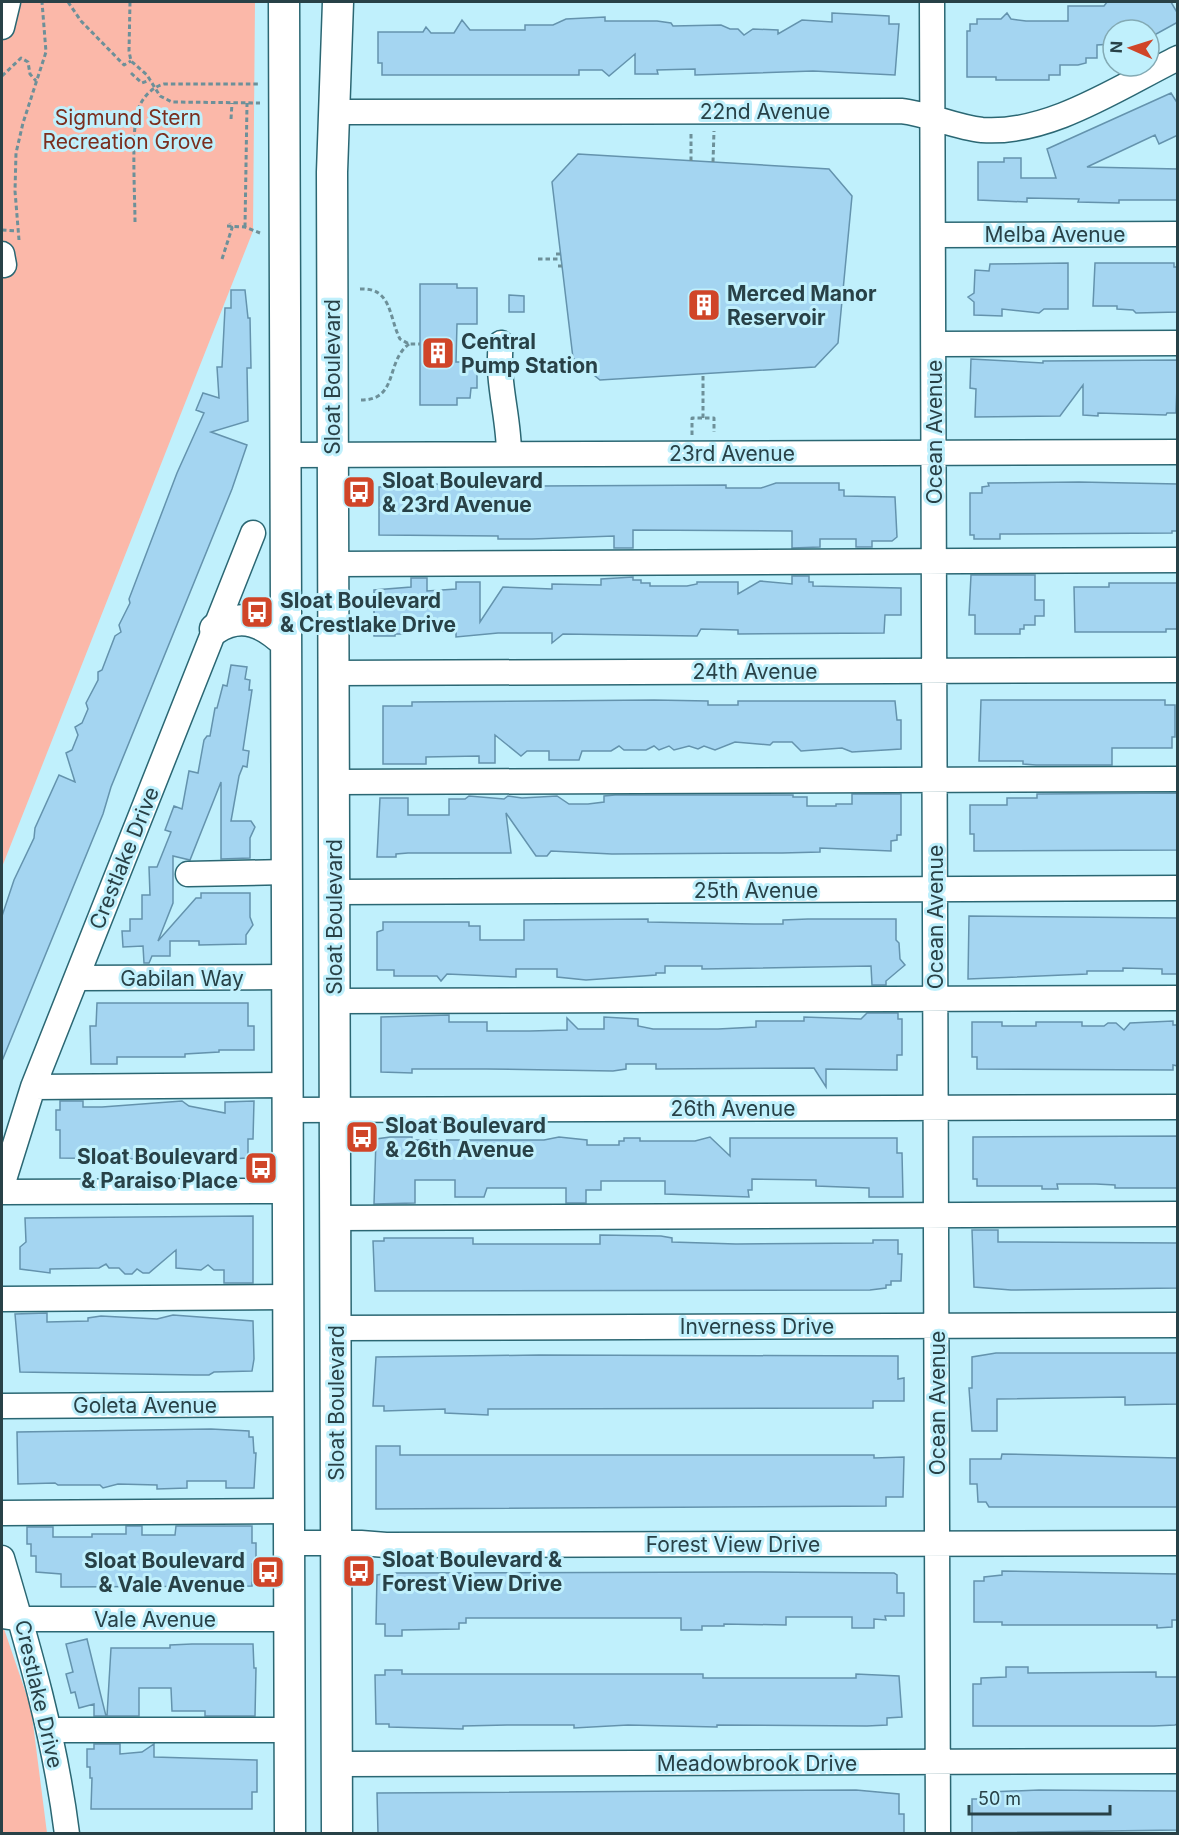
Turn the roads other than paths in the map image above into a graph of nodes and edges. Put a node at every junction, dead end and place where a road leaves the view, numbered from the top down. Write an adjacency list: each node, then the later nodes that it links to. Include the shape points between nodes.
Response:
1 (8, 2): 5 (street)
2 (284, 2): 16 (main road)
3 (339, 2): 7 (main road, Sloat Boulevard)
4 (933, 2): 8 (street, Ocean Avenue)
5 (2, 27)
6 (1178, 58): 8 (street, 22nd Avenue, via 1041,124 980,130)
7 (335, 112): 8 (street, 22nd Avenue, via 901,111); 17 (main road, Sloat Boulevard)
8 (933, 118): 10 (street, Ocean Avenue)
9 (1178, 234): 10 (street, Melba Avenue)
10 (933, 235): 13 (street, Ocean Avenue)
11 (501, 343): 18 (street, via 500,386 507,415)
12 (1178, 343): 13 (street)
13 (934, 344): 15 (street, Ocean Avenue)
14 (1178, 452): 15 (street, 23rd Avenue)
15 (934, 453): 18 (street, 23rd Avenue); 20 (street, Ocean Avenue)
16 (286, 454): 17 (street, 23rd Avenue); 24 (main road)
17 (333, 454): 18 (street, 23rd Avenue); 22 (main road, Sloat Boulevard)
18 (509, 454)
19 (254, 533): 23 (street, Crestlake Drive)
20 (934, 561): 21 (street); 22 (street); 26 (street, Ocean Avenue)
21 (1178, 561)
22 (333, 564): 27 (main road, Sloat Boulevard)
23 (215, 629): 24 (main road, via 233,620 250,620); 37 (street, Crestlake Drive)
24 (286, 643): 31 (main road)
25 (1178, 670): 26 (street, 24th Avenue)
26 (935, 671): 27 (street, 24th Avenue); 29 (street, Ocean Avenue)
27 (333, 673): 30 (main road, Sloat Boulevard)
28 (1178, 779): 29 (street)
29 (935, 780): 30 (street); 34 (street, Ocean Avenue)
30 (334, 782): 35 (main road, Sloat Boulevard)
31 (287, 872): 32 (street); 36 (main road)
32 (188, 874)
33 (1178, 888): 34 (street, 25th Avenue)
34 (935, 889): 35 (street, 25th Avenue); 39 (street, Ocean Avenue)
35 (334, 892): 40 (main road, Sloat Boulevard)
36 (287, 977): 37 (street, Gabilan Way); 42 (main road)
37 (76, 978): 41 (street, Crestlake Drive)
38 (1178, 998): 39 (street)
39 (936, 999): 40 (street); 44 (street, Ocean Avenue)
40 (335, 1001): 45 (main road, Sloat Boulevard)
41 (33, 1087): 42 (street, 26th Avenue); 46 (street, Crestlake Drive)
42 (288, 1097): 45 (street, 26th Avenue); 47 (main road)
43 (1178, 1107): 44 (street, 26th Avenue)
44 (936, 1108): 45 (street, 26th Avenue); 50 (street, Ocean Avenue)
45 (335, 1110): 51 (main road, Sloat Boulevard)
46 (2, 1186)
47 (288, 1191): 48 (street); 52 (main road)
48 (2, 1192)
49 (1178, 1214): 50 (street)
50 (936, 1215): 51 (street); 55 (street, Ocean Avenue)
51 (336, 1218): 56 (main road, Sloat Boulevard)
52 (288, 1297): 53 (street); 57 (main road)
53 (2, 1299)
54 (1178, 1325): 55 (street, Inverness Drive)
55 (936, 1326): 56 (street, Inverness Drive); 64 (street, Ocean Avenue)
56 (336, 1328): 63 (main road, Sloat Boulevard)
57 (289, 1404): 58 (street, Goleta Avenue); 59 (main road)
58 (2, 1406)
59 (289, 1511): 60 (street); 62 (main road)
60 (2, 1513)
61 (1178, 1542): 64 (street, Forest View Drive)
62 (289, 1543): 63 (street, Forest View Drive); 67 (main road)
63 (337, 1543): 64 (street, Forest View Drive); 72 (main road, Sloat Boulevard)
64 (937, 1544): 71 (street, Ocean Avenue)
65 (2, 1558): 66 (street, Crestlake Drive)
66 (12, 1618): 67 (street, Vale Avenue); 68 (street, Crestlake Drive)
67 (289, 1619): 69 (main road)
68 (50, 1730): 69 (street); 73 (street, Crestlake Drive)
69 (290, 1730): 74 (main road)
70 (1178, 1761): 71 (street, Meadowbrook Drive)
71 (938, 1762): 72 (street, Meadowbrook Drive); 76 (street, Ocean Avenue)
72 (337, 1764): 75 (main road, Sloat Boulevard)
73 (67, 1833)
74 (290, 1833)
75 (337, 1833)
76 (938, 1833)

